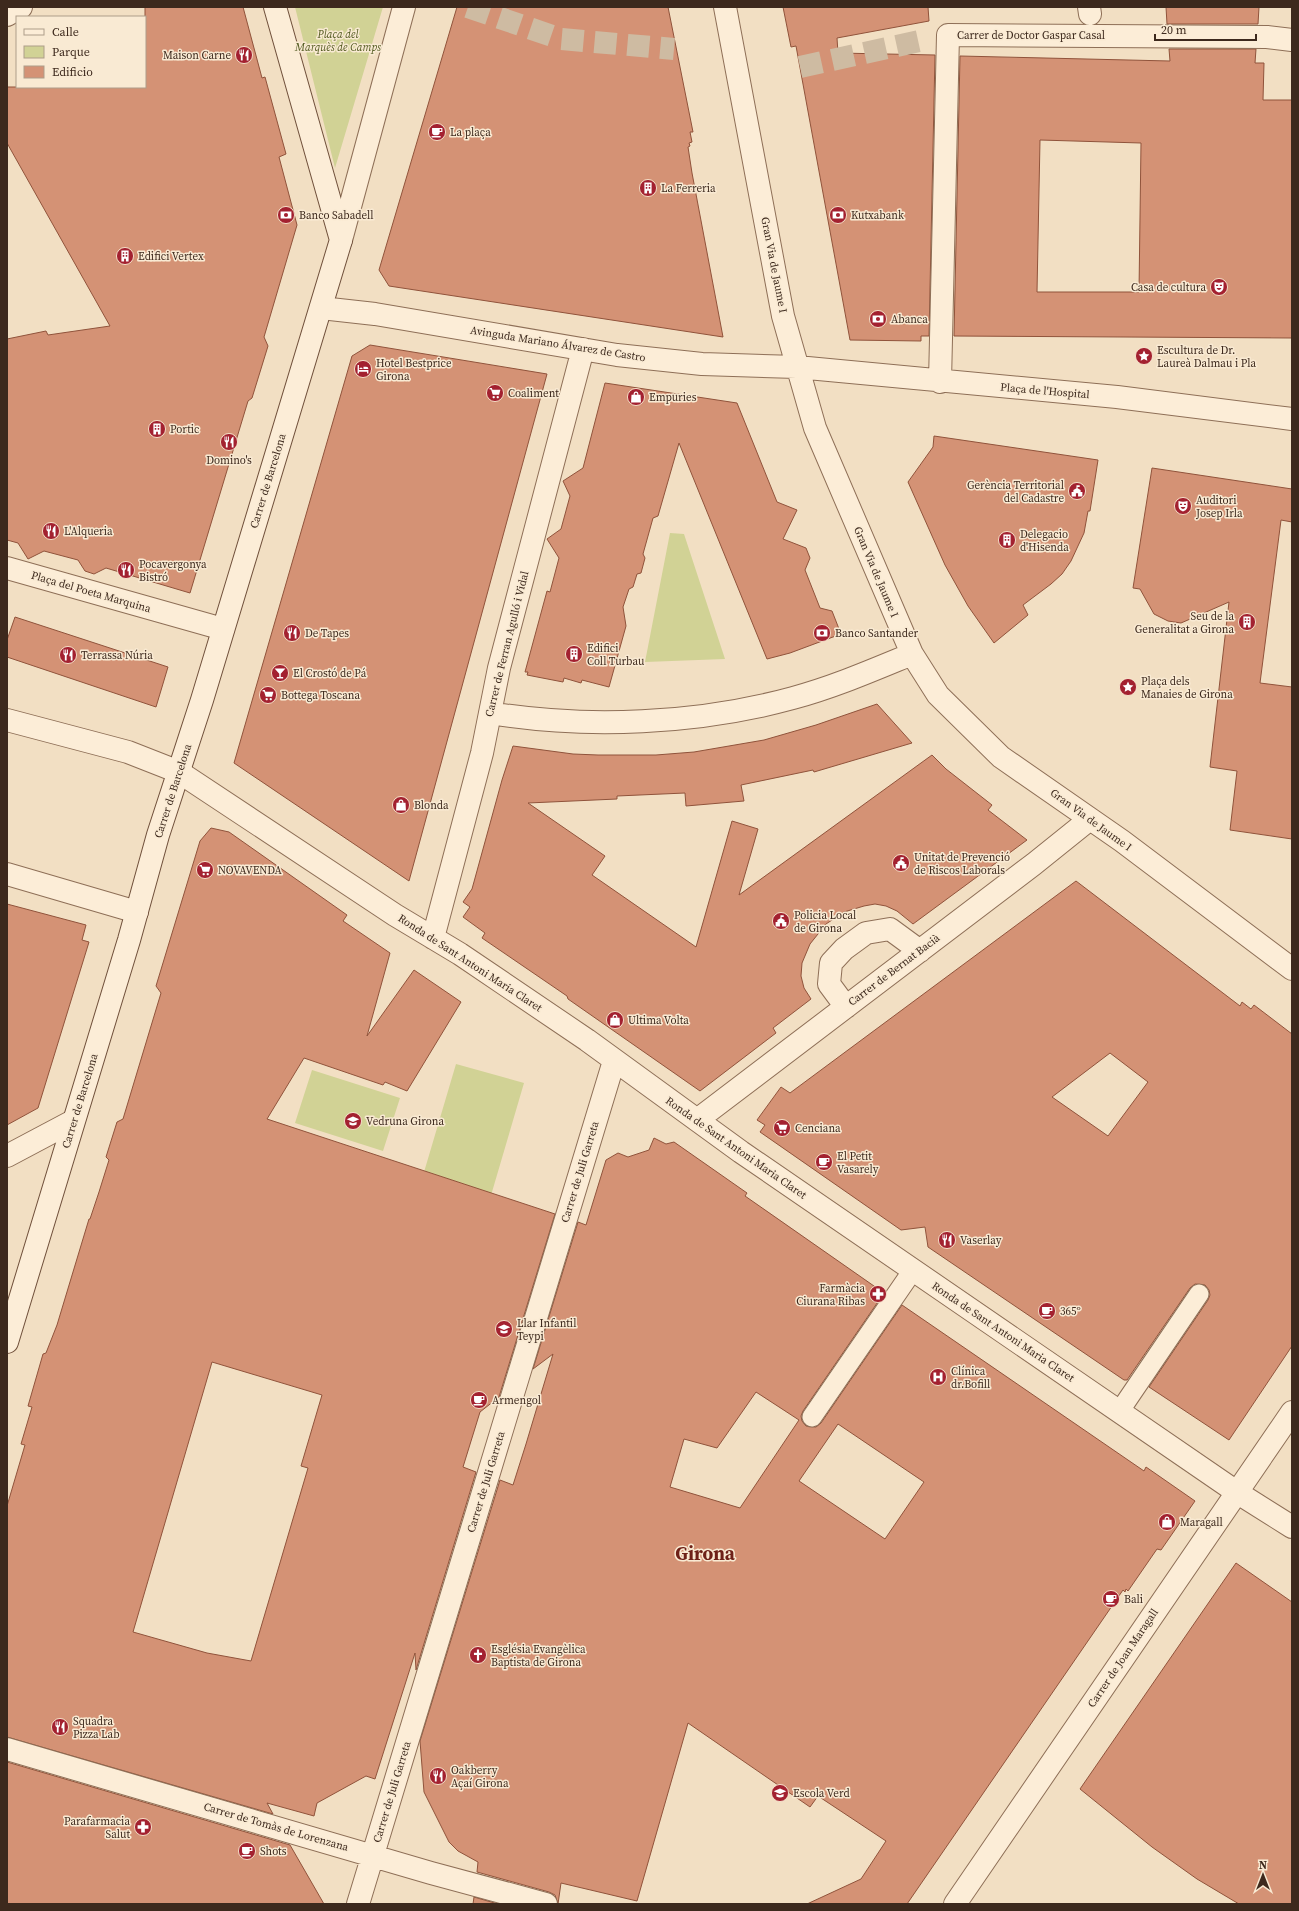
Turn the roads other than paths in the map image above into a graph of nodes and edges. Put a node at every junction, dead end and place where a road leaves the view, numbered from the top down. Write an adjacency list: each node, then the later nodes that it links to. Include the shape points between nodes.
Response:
1 (21, 7): 5 (street)
2 (275, 7): 7 (street)
3 (404, 7): 7 (street, via 384,89)
4 (726, 7): 10 (street, Gran Via de Jaume I, via 783,316)
5 (7, 15)
6 (1292, 40): 11 (street, Carrer de Doctor Gaspar Casal, via 1267,37 948,35)
7 (341, 240): 8 (street, Carrer de Barcelona)
8 (321, 308): 9 (street, Avinguda Mariano Álvarez de Castro, via 375,314); 14 (street, Carrer de Barcelona)
9 (584, 350): 10 (street, Avinguda Mariano Álvarez de Castro, via 702,364); 16 (street, Carrer de Ferran Agulló i Vidal, via 499,668)
10 (797, 368): 11 (street, Plaça de l'Hospital); 15 (street, Gran Via de Jaume I, via 815,428)
11 (940, 382): 12 (street, Plaça de l'Hospital, via 1117,397)
12 (1292, 419)
13 (7, 568): 14 (street, Plaça del Poeta Marquina)
14 (223, 629): 18 (street, Carrer de Barcelona)
15 (912, 654): 16 (street, via 794,698 737,711 672,719 613,722); 19 (street, Gran Via de Jaume I, via 938,695 990,746)
16 (490, 713): 22 (street, Carrer de Ferran Agulló i Vidal, via 482,753)
17 (7, 720): 18 (street, via 128,752)
18 (179, 772): 21 (street, Carrer de Barcelona); 22 (street, Ronda de Sant Antoni Maria Claret)
19 (1090, 819): 23 (street, Carrer de Bernat Bacià); 24 (street, Gran Via de Jaume I)
20 (7, 874): 21 (street)
21 (137, 912): 28 (street, Carrer de Barcelona)
22 (433, 938): 26 (street, Ronda de Sant Antoni Maria Claret, via 587,1040)
23 (920, 950): 25 (street, Carrer de Bernat Bacià); 25 (street, via 890,929 866,932 831,963 829,984)
24 (1292, 969)
25 (846, 1007): 27 (street, Carrer de Bernat Bacià)
26 (614, 1061): 27 (street, Ronda de Sant Antoni Maria Claret); 39 (street, Carrer de Juli Garreta)
27 (697, 1120): 30 (street, Ronda de Sant Antoni Maria Claret)
28 (73, 1122): 29 (street); 32 (street, Carrer de Barcelona)
29 (7, 1156)
30 (913, 1270): 33 (street, Ronda de Sant Antoni Maria Claret); 35 (lane)
31 (1199, 1294): 33 (lane)
32 (7, 1342)
33 (1119, 1412): 36 (street, Ronda de Sant Antoni Maria Claret)
34 (1292, 1412): 36 (street, Carrer de Joan Maragall)
35 (812, 1417)
36 (1238, 1493): 37 (street, Ronda de Sant Antoni Maria Claret); 42 (street, Carrer de Joan Maragall)
37 (1292, 1527)
38 (7, 1749): 39 (street, Carrer de Tomàs de Lorenzana)
39 (373, 1855): 40 (street, Carrer de Juli Garreta); 41 (street, Carrer de Tomàs de Lorenzana)
40 (358, 1904)
41 (546, 1904)
42 (956, 1904)

